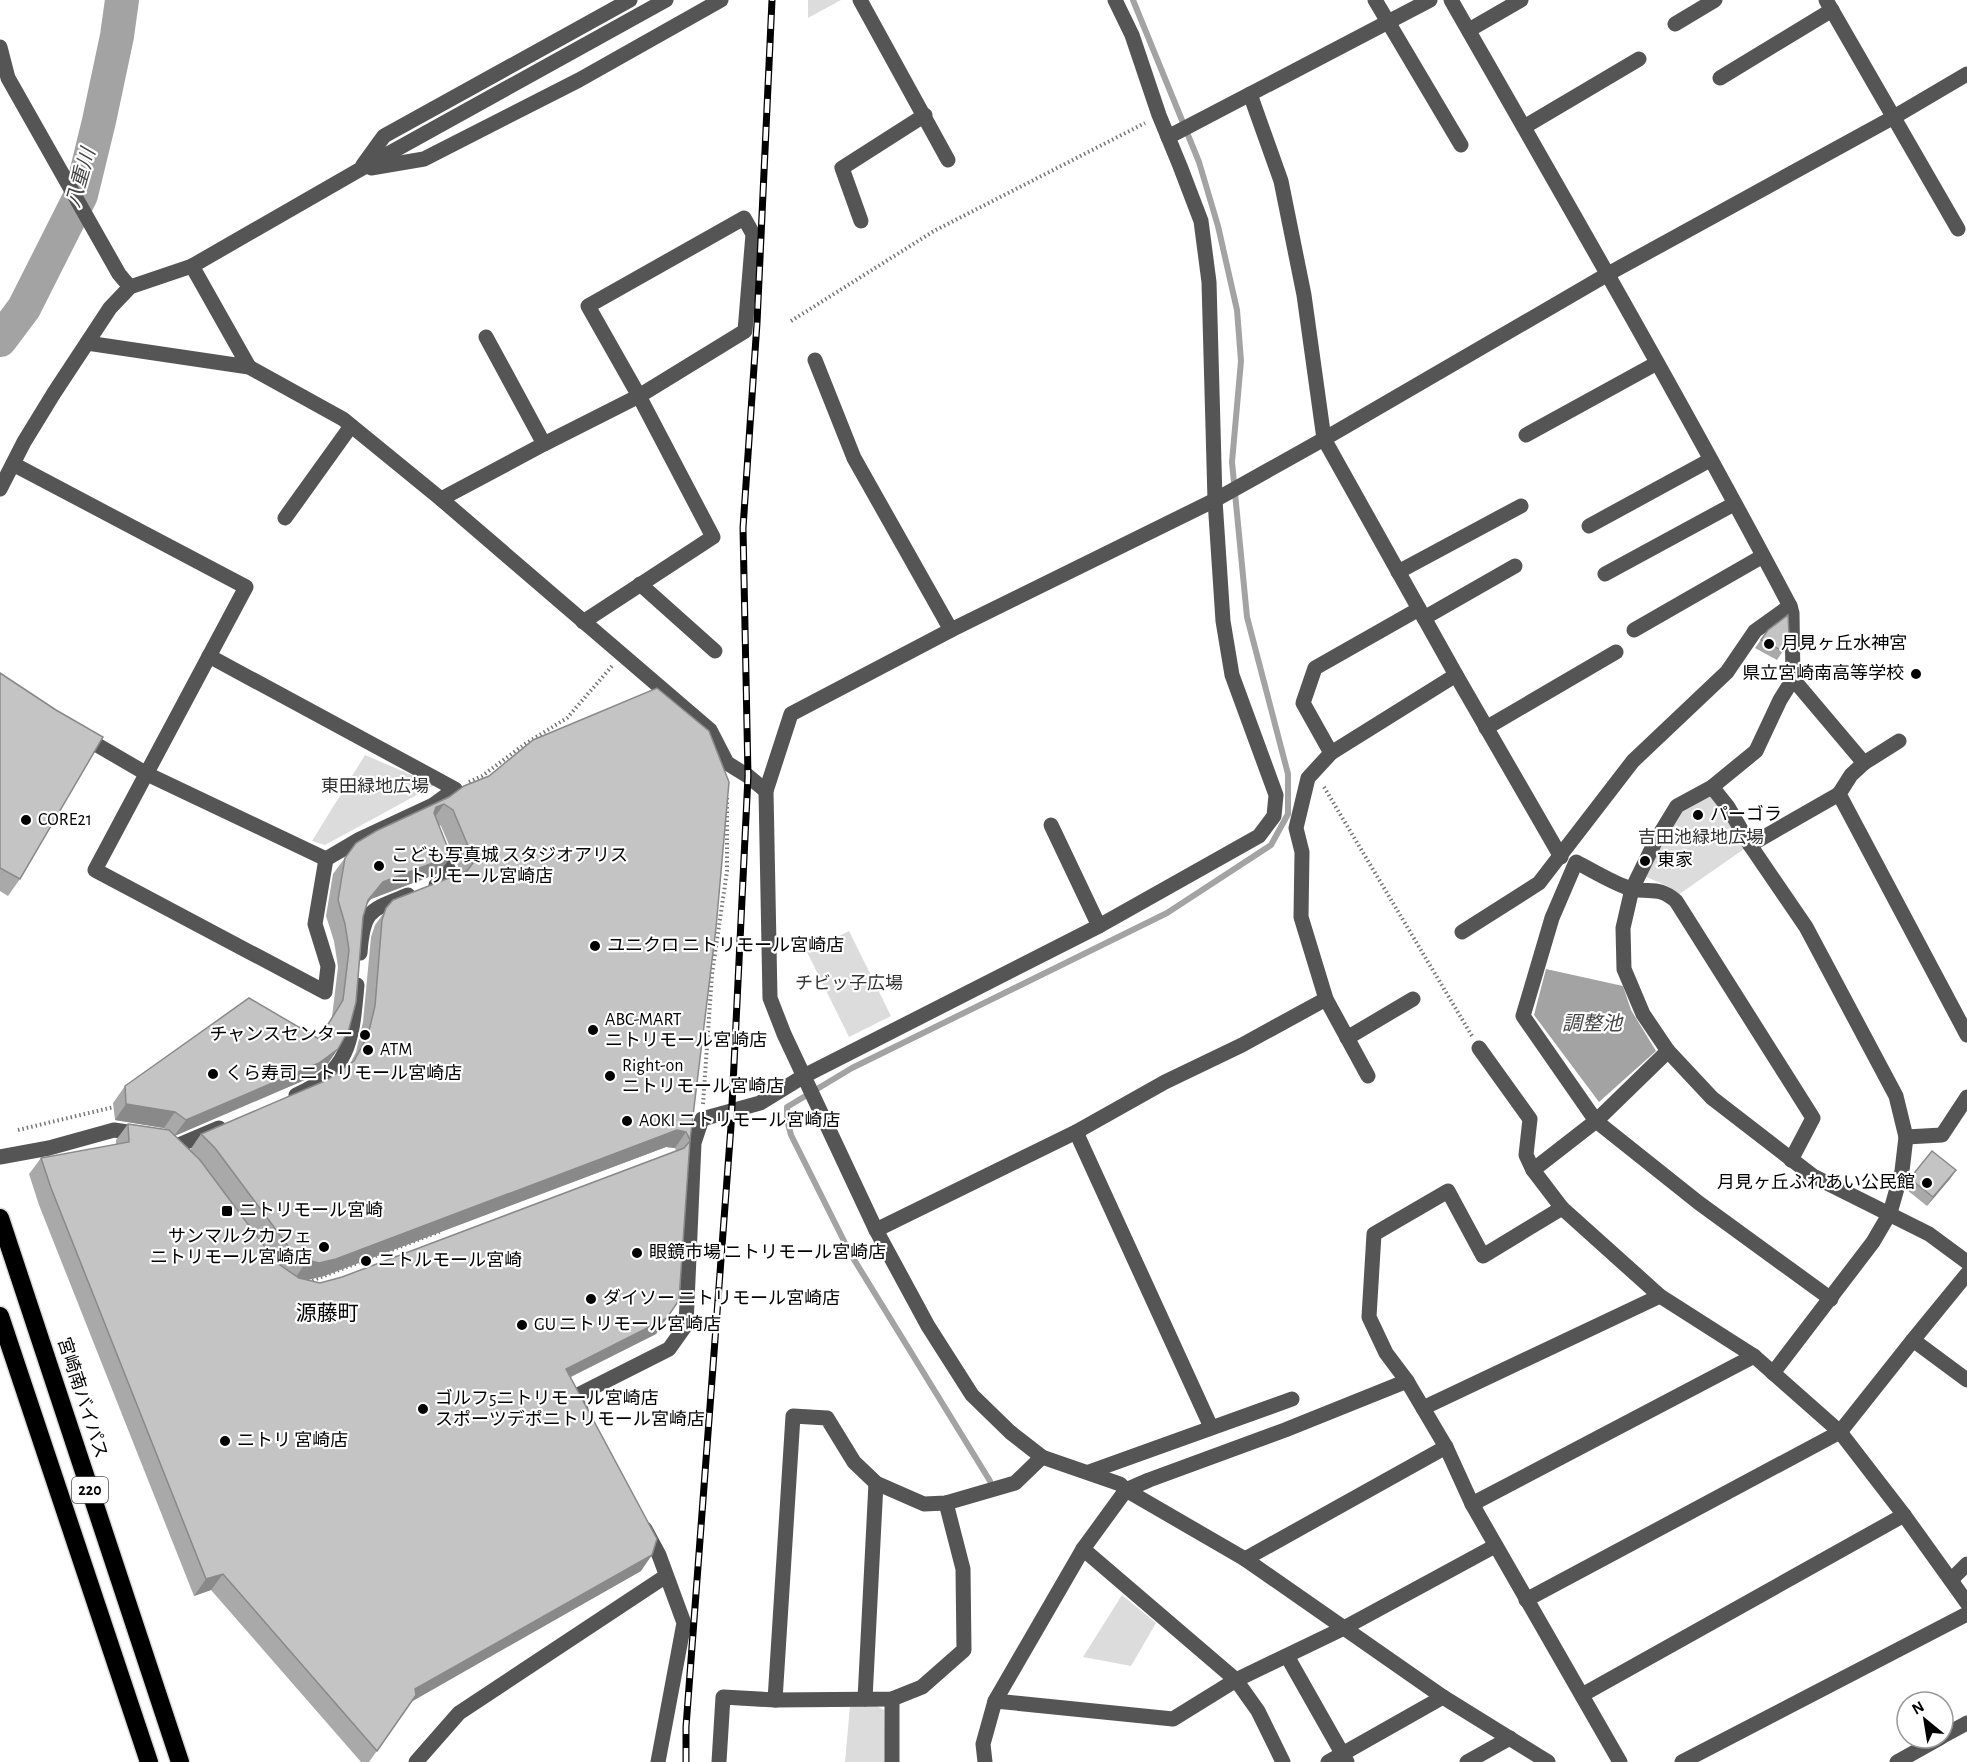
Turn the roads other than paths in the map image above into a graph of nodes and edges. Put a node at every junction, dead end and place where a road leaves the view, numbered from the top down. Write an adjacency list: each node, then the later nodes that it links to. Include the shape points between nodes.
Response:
1 (630, 0): 27 (street, via 384,136)
2 (666, 0): 27 (street)
3 (721, 0): 27 (street, via 579,80 424,159)
4 (860, 0): 21 (street)
5 (1115, 0): 24 (street, via 1132,35)
6 (1376, 0): 12 (street)
7 (1430, 0): 12 (street)
8 (1451, 0): 14 (street)
9 (1521, 0): 14 (street)
10 (1714, 0): 13 (street)
11 (1829, 5): 19 (street); 22 (street)
12 (1389, 21): 20 (street); 25 (street)
13 (1675, 24)
14 (1469, 30): 23 (street)
15 (0, 47): 16 (street)
16 (0, 54): 32 (street, via 8,78 119,274)
17 (1640, 59): 23 (street)
18 (1967, 74): 22 (street)
19 (1720, 78)
20 (1250, 94): 24 (street); 41 (street, via 1281,180 1304,295)
21 (925, 115): 26 (street); 28 (street, via 842,168)
22 (1894, 117): 29 (street); 31 (street)
23 (1524, 127): 31 (street)
24 (1168, 137): 47 (street, via 1201,221 1209,282)
25 (1461, 145)
26 (948, 160)
27 (359, 170): 30 (street)
28 (861, 221)
29 (1958, 229)
30 (192, 266): 32 (street); 37 (street)
31 (1608, 274): 36 (street); 41 (street)
32 (130, 286): 34 (street)
33 (486, 337): 42 (street)
34 (87, 343): 37 (street); 44 (street)
35 (815, 360): 60 (street, via 854,458)
36 (1657, 363): 40 (street); 43 (street)
37 (249, 368): 39 (street)
38 (639, 396): 38 (street, via 588,306 744,218 753,234 745,331); 42 (street); 56 (street, via 713,537)
39 (351, 426): 46 (street); 50 (street)
40 (1526, 435)
41 (1324, 439): 47 (street); 54 (street)
42 (544, 444): 46 (street)
43 (1710, 460): 48 (street); 51 (street)
44 (13, 464): 45 (street); 65 (street, via 246,587)
45 (0, 489)
46 (441, 499): 59 (street)
47 (1215, 500): 60 (street); 77 (street, via 1223,621 1232,675 1276,795)
48 (1734, 504): 52 (street); 55 (street)
49 (1521, 506): 54 (street)
50 (285, 518)
51 (1589, 526)
52 (1763, 556): 57 (street); 61 (street)
53 (1515, 566): 58 (street)
54 (1398, 572): 58 (street)
55 (1605, 574)
56 (640, 584): 59 (street); 63 (street)
57 (1791, 610): 62 (street); 67 (street); 82 (street, via 1755,630 1727,672 1633,761)
58 (1421, 613): 66 (street); 71 (street, via 1315,668 1303,703)
59 (583, 622): 75 (street, via 710,730 727,763)
60 (951, 630): 75 (street, via 791,714)
61 (1634, 630)
62 (1755, 640)
63 (715, 651)
64 (1616, 652): 68 (street)
65 (209, 656): 73 (street); 83 (street, via 455,789 433,805 360,839)
66 (1456, 675): 68 (street); 71 (street)
67 (1793, 679): 72 (street); 74 (street, via 1756,751)
68 (1486, 728): 82 (street)
69 (69, 729): 73 (street)
70 (1899, 741): 72 (street)
71 (1331, 753): 79 (street, via 1308,778)
72 (1864, 763): 76 (street)
73 (147, 774): 83 (street); 83 (street, via 95,870 326,992 328,966 315,924)
74 (1712, 787): 81 (street); 84 (street, via 1677,806)
75 (765, 791): 93 (street, via 770,998)
76 (1839, 794): 81 (street); 89 (street)
77 (1274, 816): 79 (street); 85 (street, via 1259,836)
78 (1051, 825): 85 (street)
79 (1296, 828): 87 (street, via 1302,852 1301,917)
80 (432, 830): 96 (street, via 452,878 375,908 361,935 354,1020 347,1048 334,1072 312,1088)
81 (1750, 845): 100 (street, via 1812,937 1896,1096)
82 (1561, 857): 86 (street, via 1539,883)
83 (326, 860)
84 (1632, 889): 92 (street, via 1623,928 1624,969 1643,1014); 98 (street, via 1576,862 1552,918 1523,1016); 103 (street, via 1659,890 1676,901 1813,1118)
85 (1099, 926): 93 (street)
86 (1462, 932)
87 (1326, 999): 90 (street); 99 (street)
88 (1413, 999): 90 (street)
89 (1967, 1035)
90 (1347, 1038): 94 (street)
91 (1479, 1048): 105 (street, via 1530,1119 1526,1155)
92 (1668, 1051): 98 (street); 103 (street, via 1712,1098)
93 (804, 1076): 109 (street); 122 (street, via 759,1103 702,1119 694,1143 686,1325 669,1350 574,1397)
94 (1368, 1076)
95 (1967, 1097): 100 (street, via 1942,1135)
96 (284, 1100)
97 (236, 1120): 101 (street)
98 (1596, 1121): 105 (street); 113 (street)
99 (1076, 1132): 109 (street); 123 (street)
100 (1906, 1137): 107 (street, via 1902,1172)
101 (162, 1141): 102 (street, via 114,1130); 104 (street)
102 (0, 1157)
103 (1791, 1160): 107 (street, via 1813,1176)
104 (188, 1163)
105 (1533, 1170): 106 (street)
106 (1562, 1208): 112 (street); 119 (street, via 1483,1256 1448,1191 1374,1234 1370,1317 1386,1353)
107 (1890, 1213): 110 (street, via 1929,1234); 113 (street)
108 (0, 1218): 156 (highway, 宮崎南バイパス / 220)
109 (876, 1230): 126 (street, via 928,1326 972,1395)
110 (1967, 1262)
111 (1967, 1274): 115 (street)
112 (1660, 1296): 116 (street); 121 (street)
113 (1830, 1299): 117 (street)
114 (0, 1316): 155 (highway, 220)
115 (1912, 1340): 118 (street); 124 (street)
116 (1755, 1356): 117 (street); 131 (street)
117 (1773, 1372): 124 (street)
118 (1967, 1380)
119 (1407, 1381): 121 (street); 129 (street)
120 (1293, 1399): 123 (street)
121 (1423, 1408): 125 (street)
122 (586, 1418)
123 (1210, 1427): 127 (street)
124 (1840, 1432): 133 (street); 140 (street)
125 (1446, 1447): 131 (street); 136 (street)
126 (1042, 1457): 127 (street); 130 (street, via 1015,1483)
127 (1089, 1472): 129 (street)
128 (876, 1484): 130 (street, via 924,1503); 148 (street); 150 (street, via 854,1462 827,1418 793,1416)
129 (1126, 1490): 135 (street); 136 (street)
130 (946, 1503): 149 (street, via 963,1569 964,1650 921,1687)
131 (1472, 1504): 134 (street)
132 (636, 1513): 138 (street)
133 (1904, 1515): 139 (street); 146 (street)
134 (1495, 1546): 140 (street); 143 (street)
135 (1083, 1549): 145 (street); 151 (street)
136 (1245, 1559): 143 (street)
137 (1967, 1563): 139 (street)
138 (666, 1576): 157 (street, via 459,1713); 158 (street, via 684,1623)
139 (1951, 1580): 141 (street)
140 (1526, 1600): 146 (street)
141 (1967, 1603)
142 (1967, 1614): 167 (street)
143 (1342, 1629): 144 (street); 147 (street)
144 (1287, 1656): 145 (street); 154 (street)
145 (1236, 1680): 151 (street, via 1173,1719); 162 (street, via 1258,1711)
146 (1582, 1695): 166 (street)
147 (1443, 1697): 152 (street); 154 (street)
148 (865, 1699): 149 (street); 150 (street)
149 (892, 1699): 160 (street)
150 (775, 1700): 159 (street, via 723,1697)
151 (995, 1701): 161 (street, via 983,1744)
152 (1510, 1738): 164 (street); 165 (street)
153 (1919, 1750): 168 (street)
154 (1345, 1759): 163 (street)
155 (149, 1762)
156 (180, 1762)
157 (416, 1762)
158 (658, 1762)
159 (719, 1762)
160 (892, 1762)
161 (985, 1762)
162 (1283, 1762)
163 (1328, 1762)
164 (1467, 1762)
165 (1548, 1762)
166 (1620, 1762)
167 (1682, 1762)
168 (1897, 1762)

